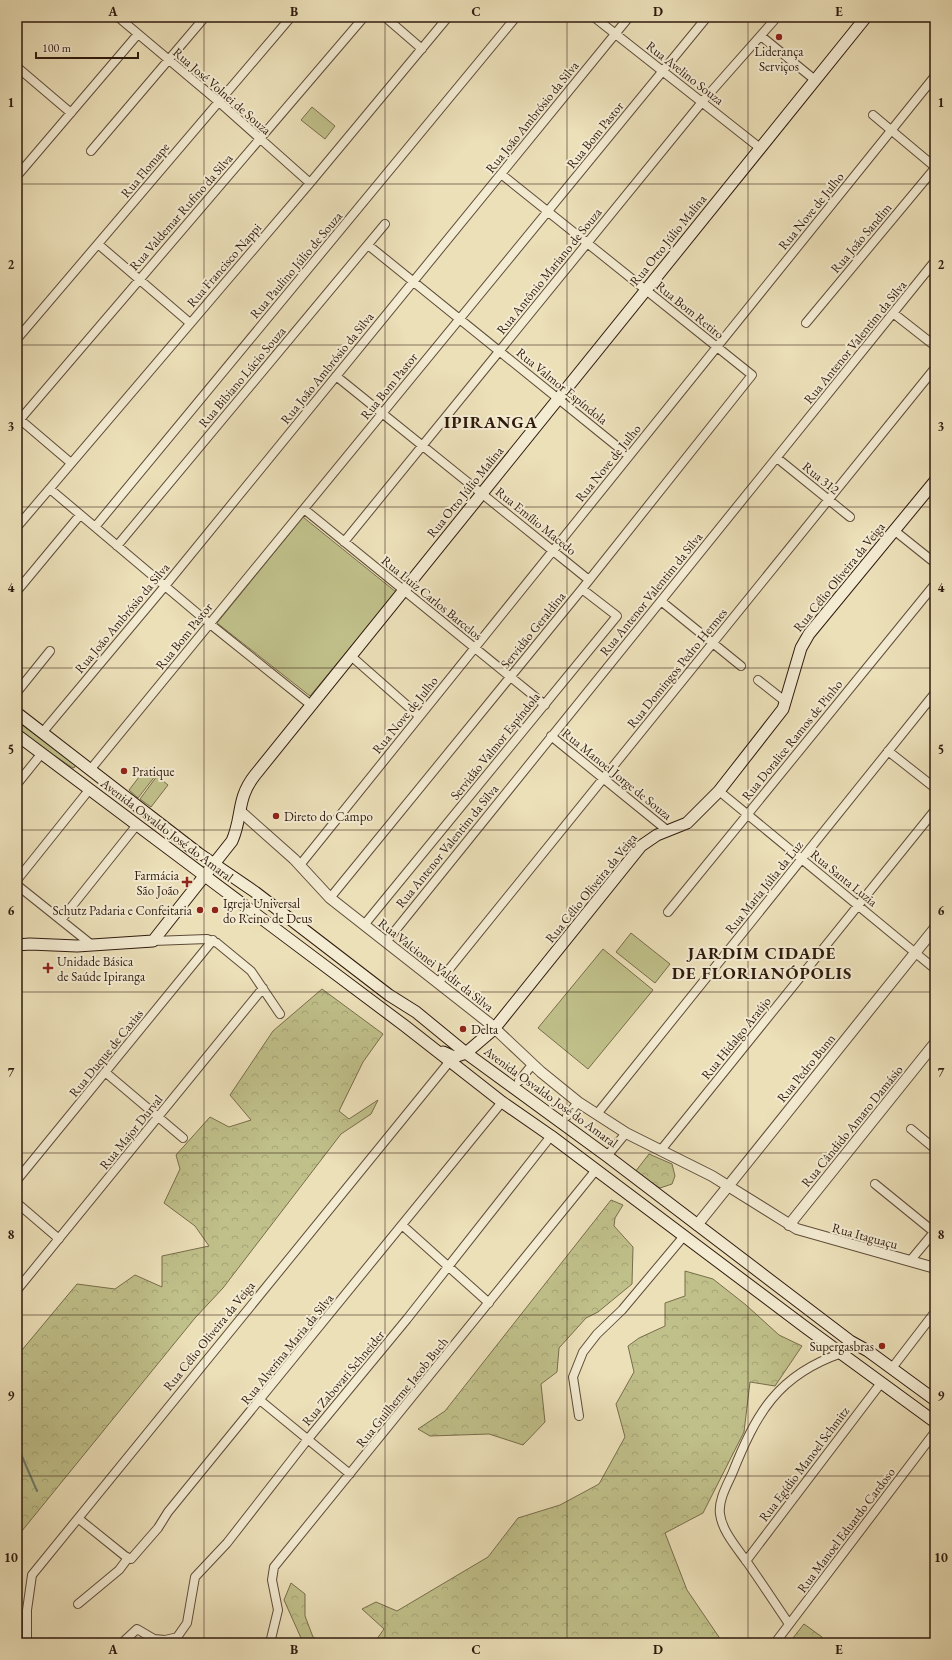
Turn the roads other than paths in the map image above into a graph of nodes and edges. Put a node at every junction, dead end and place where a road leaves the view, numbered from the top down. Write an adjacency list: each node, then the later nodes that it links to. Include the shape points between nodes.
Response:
1 (118, 17): 13 (street, Rua José Volnei de Souza)
2 (205, 17): 17 (street)
3 (291, 17): 22 (street, Rua Flomape)
4 (364, 17): 27 (street, Rua Valdemar Rufino da Silva)
5 (385, 17): 16 (street)
6 (448, 17): 16 (street, Rua Francisco Nappi)
7 (516, 17): 69 (street, Rua Paulino Júlio de Souza)
8 (594, 17): 14 (street, Rua Avelino Souza)
9 (629, 17): 14 (street, Rua João Ambrósio da Silva)
10 (707, 17): 19 (street, Rua Bom Pastor)
11 (776, 17): 15 (street, Rua Antônio Mariano de Souza)
12 (866, 17): 21 (main road, Rua Otto Júlio Malina)
13 (138, 34): 17 (street, Rua José Volnei de Souza); 24 (street)
14 (616, 34): 19 (street, Rua Avelino Souza); 31 (street, Rua João Ambrósio da Silva)
15 (761, 36): 21 (street); 23 (street, Rua Antônio Mariano de Souza)
16 (422, 48): 33 (street, Rua Francisco Nappi)
17 (168, 61): 22 (street, Rua José Volnei de Souza); 29 (street)
18 (17, 68): 24 (street)
19 (663, 71): 23 (street, Rua Avelino Souza); 34 (street, Rua Bom Pastor)
20 (935, 76): 26 (street, Rua Nove de Julho)
21 (815, 80): 28 (main road, Rua Otto Júlio Malina)
22 (219, 102): 27 (street, Rua José Volnei de Souza); 37 (street, Rua Flomape)
23 (702, 102): 28 (street, Rua Avelino Souza); 36 (street, Rua Antônio Mariano de Souza)
24 (71, 112): 32 (street)
25 (873, 115): 26 (street)
26 (891, 131): 30 (street); 49 (street, Rua Nove de Julho)
27 (260, 139): 33 (street, Rua José Volnei de Souza); 40 (street, Rua Valdemar Rufino da Silva)
28 (760, 148): 42 (main road, Rua Otto Júlio Malina)
29 (91, 152)
30 (935, 167): 46 (street, Rua João Sandim)
31 (501, 174): 34 (street, Rua Bom Retiro); 41 (street, Rua João Ambrósio da Silva)
32 (17, 176)
33 (310, 183): 45 (street, Rua Francisco Nappi)
34 (548, 211): 36 (street, Rua Bom Retiro); 44 (street, Rua Bom Pastor)
35 (385, 224): 38 (street, Rua Bibiano Lúcio Souza)
36 (587, 243): 42 (street, Rua Bom Retiro); 50 (street, Rua Antônio Mariano de Souza)
37 (98, 244): 40 (street); 47 (street, Rua Flomape)
38 (368, 245): 41 (street, Rua Valmor Espíndola); 72 (street, Rua Bibiano Lúcio Souza)
39 (935, 261): 43 (street, Rua Antenor Valentim da Silva)
40 (139, 280): 45 (street); 56 (street, Rua Valdemar Rufino da Silva)
41 (413, 282): 44 (street, Rua Valmor Espíndola); 53 (street, Rua João Ambrósio da Silva)
42 (646, 290): 49 (street, Rua Bom Retiro); 54 (main road, Rua Otto Júlio Malina)
43 (893, 313): 48 (street); 59 (street, Rua Antenor Valentim da Silva)
44 (460, 319): 50 (street, Rua Valmor Espíndola); 55 (street, Rua Bom Pastor)
45 (190, 323): 60 (street, Rua Francisco Nappi)
46 (806, 323)
47 (17, 339)
48 (935, 346)
49 (717, 347): 52 (street, Rua Bom Retiro); 58 (street, Rua Nove de Julho)
50 (499, 351): 54 (street, Rua Valmor Espíndola); 57 (street, Rua Antônio Mariano de Souza)
51 (935, 368): 64 (street, Rua Domingos Pedro Hermes)
52 (752, 375): 75 (street, Servidão Geraldina)
53 (336, 376): 55 (street, Rua Emílio Macedo); 77 (street, Rua João Ambrósio da Silva)
54 (558, 399): 58 (street, Rua Valmor Espíndola); 63 (main road, Rua Otto Júlio Malina)
55 (382, 414): 57 (street, Rua Emílio Macedo); 65 (street, Rua Bom Pastor)
56 (18, 420): 60 (street)
57 (422, 446): 63 (street, Rua Emílio Macedo); 71 (street, Rua Antônio Mariano de Souza)
58 (629, 456): 73 (street, Rua Nove de Julho)
59 (777, 458): 64 (street, Rua 312); 81 (street, Rua Antenor Valentim da Silva)
60 (71, 463): 62 (street, Rua Francisco Nappi)
61 (935, 481): 70 (main road, Rua Célio Oliveira da Veiga)
62 (50, 489): 66 (street); 68 (street, Rua Francisco Nappi)
63 (482, 494): 73 (street, Rua Emílio Macedo); 79 (main road, Rua Otto Júlio Malina)
64 (829, 499): 67 (street, Rua 312); 83 (street, Rua Domingos Pedro Hermes)
65 (304, 509): 71 (street, Rua Luiz Carlos Barcelos); 82 (street, Rua Bom Pastor)
66 (80, 515): 69 (street); 80 (street)
67 (850, 517)
68 (17, 527)
69 (95, 528): 72 (street)
70 (895, 530): 74 (street); 92 (main road, Rua Célio Oliveira da Veiga, via 805,640 798,656)
71 (344, 542): 79 (street, Rua Luiz Carlos Barcelos)
72 (117, 546): 77 (street)
73 (553, 551): 75 (street, Rua Emílio Macedo); 84 (street, Rua Nove de Julho)
74 (935, 562)
75 (589, 580): 78 (street, Servidão Geraldina)
76 (935, 584): 110 (street, Rua Doralice Ramos de Pinho)
77 (165, 586): 82 (street); 97 (street, Rua João Ambrósio da Silva)
78 (582, 589): 88 (street, Servidão Geraldina); 93 (street, Servidão Valmor Espíndola, via 617,616)
79 (404, 590): 84 (street, Rua Luiz Carlos Barcelos); 86 (main road, Rua Otto Júlio Malina)
80 (17, 591)
81 (661, 601): 83 (street); 99 (street, Rua Antenor Valentim da Silva)
82 (210, 624): 94 (street); 102 (street, Rua Bom Pastor)
83 (713, 643): 87 (street); 103 (street, Rua Domingos Pedro Hermes)
84 (475, 648): 88 (street, Rua Luiz Carlos Barcelos); 96 (street, Rua Nove de Julho)
85 (50, 652): 90 (street)
86 (351, 656): 94 (main road, Rua Otto Júlio Malina); 96 (street)
87 (741, 666)
88 (511, 677): 93 (street, Rua Luiz Carlos Barcelos); 119 (street, Servidão Geraldina)
89 (758, 680): 92 (street)
90 (17, 692)
91 (935, 693): 100 (street, Rua Maria Júlia da Luz)
92 (786, 702): 107 (main road, Rua Célio Oliveira da Veiga)
93 (545, 704): 123 (street, Servidão Valmor Espíndola)
94 (311, 705): 109 (main road, Rua Otto Júlio Malina, via 250,781 244,792)
95 (17, 713): 97 (main road, Avenida Osvaldo José do Amaral)
96 (419, 716): 115 (street, Rua Nove de Julho)
97 (42, 733): 102 (main road, Avenida Osvaldo José do Amaral)
98 (17, 735): 101 (main road, Avenida Osvaldo José do Amaral)
99 (551, 736): 103 (street, Rua Manoel Jorge de Souza); 127 (street, Rua Antenor Valentim da Silva)
100 (888, 751): 105 (street); 113 (street, Rua Maria Júlia da Luz)
101 (42, 754): 102 (main road, via 78,776 85,775); 104 (street); 106 (main road, Avenida Osvaldo José do Amaral)
102 (90, 770): 114 (main road, Avenida Osvaldo José do Amaral)
103 (603, 778): 112 (street, Rua Manoel Jorge de Souza); 132 (street, Rua Domingos Pedro Hermes)
104 (17, 784)
105 (935, 788)
106 (89, 790): 111 (main road, Avenida Osvaldo José do Amaral); 117 (street)
107 (719, 791): 110 (street, Rua Santa Luzia); 112 (main road, Rua Célio Oliveira da Veiga, via 691,820)
108 (935, 810): 120 (street, Rua Hidalgo Araújo)
109 (240, 811): 114 (main road, Rua Otto Júlio Malina, via 234,836); 115 (street, Rua Valcionei Valdir da Silva)
110 (747, 815): 113 (street, Rua Santa Luzia); 121 (street, Rua Doralice Ramos de Pinho)
111 (136, 826): 116 (main road, Avenida Osvaldo José do Amaral); 122 (street)
112 (668, 831): 137 (main road, Rua Célio Oliveira da Veiga, via 641,846)
113 (802, 859): 120 (street, Rua Santa Luzia); 148 (street, Rua Maria Júlia da Luz)
114 (214, 865): 116 (main road, Rua Otto Júlio Malina); 135 (main road, Avenida Osvaldo José do Amaral, via 255,892)
115 (300, 865): 119 (street, Rua Valcionei Valdir da Silva)
116 (205, 877): 126 (main road, Rua Otto Júlio Malina); 133 (main road, Avenida Osvaldo José do Amaral)
117 (17, 880)
118 (17, 885): 122 (street)
119 (330, 898): 123 (street, Rua Valcionei Valdir da Silva)
120 (858, 906): 130 (street, Rua Santa Luzia); 156 (street, Rua Hidalgo Araújo)
121 (668, 912)
122 (61, 920): 129 (street)
123 (364, 925): 127 (street, Rua Valcionei Valdir da Silva)
124 (935, 928): 130 (street, Rua Pedro Bunn)
125 (213, 940): 126 (street); 134 (street, via 245,965); 143 (street, Rua Duque de Caxias)
126 (153, 941): 129 (main road)
127 (386, 942): 132 (street, Rua Valcionei Valdir da Silva)
128 (17, 945): 129 (main road)
129 (92, 945)
130 (915, 953): 131 (street, Rua Santa Luzia); 161 (street, Rua Pedro Bunn)
131 (935, 969)
132 (438, 983): 137 (street, Rua Valcionei Valdir da Silva)
133 (352, 987): 135 (main road, via 353,979 356,977 379,992); 139 (main road, Avenida Osvaldo José do Amaral)
134 (263, 988): 136 (street); 149 (street, Rua Major Durval)
135 (389, 995): 140 (main road, Avenida Osvaldo José do Amaral, via 416,1012)
136 (280, 1014)
137 (494, 1029): 140 (main road, Rua Célio Oliveira da Veiga); 142 (street, Rua Valcionei Valdir da Silva)
138 (935, 1043): 164 (street, Rua Cândido Amaro Damásio)
139 (432, 1047): 140 (main road, via 451,1057); 141 (main road, Avenida Osvaldo José do Amaral)
140 (466, 1053): 147 (main road, Avenida Osvaldo José do Amaral)
141 (450, 1061): 145 (main road, Avenida Osvaldo José do Amaral); 189 (street, Rua Célio Oliveira da Veiga)
142 (532, 1064): 144 (street); 146 (street, Rua Valcionei Valdir da Silva)
143 (106, 1072): 149 (street); 159 (street, Rua Duque de Caxias)
144 (519, 1081)
145 (502, 1102): 147 (main road, via 532,1118 539,1114); 153 (main road, Avenida Osvaldo José do Amaral); 163 (street, Rua Alverina Maria da Silva)
146 (578, 1102): 148 (street, Rua Valcionei Valdir da Silva); 150 (street)
147 (536, 1104): 157 (main road, Avenida Osvaldo José do Amaral)
148 (597, 1114): 152 (street, Rua Valcionei Valdir da Silva)
149 (158, 1116): 154 (street); 168 (street, Rua Major Durval)
150 (567, 1116)
151 (911, 1129): 155 (street)
152 (626, 1133): 156 (street, Rua Valcionei Valdir da Silva); 157 (street)
153 (551, 1136): 158 (main road, Avenida Osvaldo José do Amaral); 170 (street, Rua Zabovari Schneider)
154 (183, 1138)
155 (935, 1149)
156 (662, 1150): 161 (street, Rua Valcionei Valdir da Silva)
157 (607, 1156): 165 (main road, Avenida Osvaldo José do Amaral)
158 (596, 1170): 167 (main road, Avenida Osvaldo José do Amaral); 173 (street, Rua Guilherme Jacob Buch)
159 (17, 1180)
160 (875, 1184): 166 (street)
161 (728, 1186): 164 (street, Rua Valcionei Valdir da Silva); 165 (street, Rua Pedro Bunn)
162 (17, 1203): 168 (street)
163 (402, 1225): 170 (street); 183 (street, Rua Alverina Maria da Silva)
164 (789, 1225): 169 (street, Rua Itaguaçu, via 810,1234)
165 (697, 1226): 176 (main road, Avenida Osvaldo José do Amaral)
166 (934, 1232): 169 (street)
167 (684, 1236): 175 (main road, Avenida Osvaldo José do Amaral); 184 (street, via 583,1352 573,1376)
168 (59, 1239): 172 (street, Rua Major Durval)
169 (910, 1262): 171 (street, Rua Itaguaçu)
170 (448, 1267): 173 (street); 187 (street, Rua Zabovari Schneider)
171 (935, 1268)
172 (17, 1290)
173 (490, 1303): 188 (street, Rua Guilherme Jacob Buch)
174 (935, 1312): 178 (street)
175 (805, 1327): 176 (main road, via 807,1318 813,1317 834,1334); 177 (main road, Avenida Osvaldo José do Amaral)
176 (850, 1341): 178 (main road, Avenida Osvaldo José do Amaral)
177 (842, 1353): 179 (main road, Avenida Osvaldo José do Amaral); 191 (street, via 813,1365 786,1384 763,1410 745,1440 719,1508 726,1528)
178 (892, 1368): 180 (main road, Avenida Osvaldo José do Amaral)
179 (868, 1372): 180 (main road, via 898,1391 907,1389); 181 (main road, Avenida Osvaldo José do Amaral)
180 (909, 1381): 182 (main road, Avenida Osvaldo José do Amaral)
181 (881, 1383): 185 (main road, Avenida Osvaldo José do Amaral); 191 (street, Rua Egídio Manoel Schmitz)
182 (935, 1400)
183 (261, 1401): 187 (street); 190 (street, Rua Alverina Maria da Silva, via 168,1512 145,1544)
184 (579, 1416)
185 (935, 1422)
186 (935, 1432): 193 (street, Rua Manoel Eduardo Cardoso)
187 (308, 1439): 188 (street); 194 (street, Rua Zabovari Schneider, via 227,1543 195,1578 187,1623)
188 (350, 1474): 197 (street, Rua Guilherme Jacob Buch, via 274,1567 272,1580 278,1610)
189 (79, 1519): 190 (street); 195 (street, Rua Célio Oliveira da Veiga, via 32,1575 27,1610)
190 (128, 1558): 192 (street, Rua Alverina Maria da Silva, via 119,1570)
191 (746, 1561): 193 (street)
192 (78, 1604)
193 (789, 1624): 198 (street, Rua Manoel Eduardo Cardoso)
194 (175, 1640): 196 (street, via 154,1639 137,1629)
195 (27, 1643)
196 (122, 1643)
197 (270, 1643)
198 (775, 1643)

